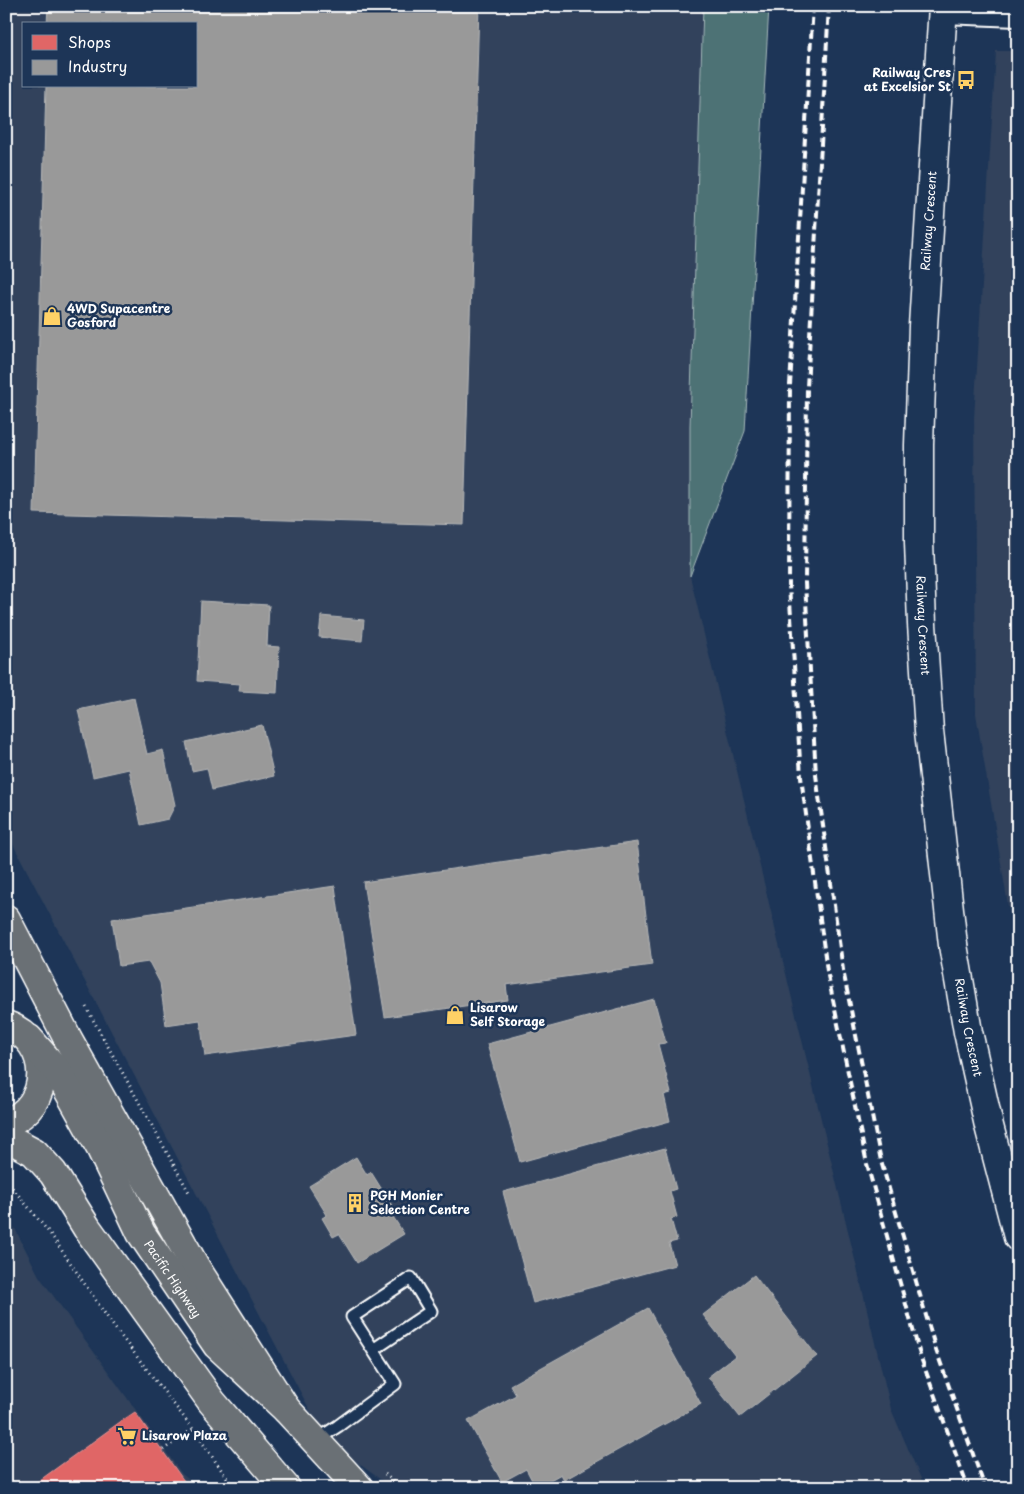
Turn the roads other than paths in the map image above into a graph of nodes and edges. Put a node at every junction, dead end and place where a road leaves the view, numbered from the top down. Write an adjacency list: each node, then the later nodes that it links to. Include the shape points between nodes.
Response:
1 (943, 9): 2 (street); 7 (main road, Railway Crescent, via 922,326 919,445 922,624 930,740 952,946 991,1135)
2 (1018, 14)
3 (6, 919): 9 (main road, via 196,1268)
4 (15, 1026): 5 (main road, via 36,1051 42,1079 31,1106 21,1116); 9 (main road, Pacific Highway, via 58,1072 101,1149 142,1233 217,1345)
5 (6, 1123)
6 (6, 1137): 11 (main road, via 34,1152 53,1173 87,1228 212,1402)
7 (1018, 1237)
8 (373, 1350): 8 (lane, via 352,1317 411,1278 431,1311); 10 (lane, via 395,1384)
9 (286, 1409): 10 (main road, Pacific Highway)
10 (316, 1441): 12 (main road, Pacific Highway)
11 (286, 1488)
12 (359, 1488)

